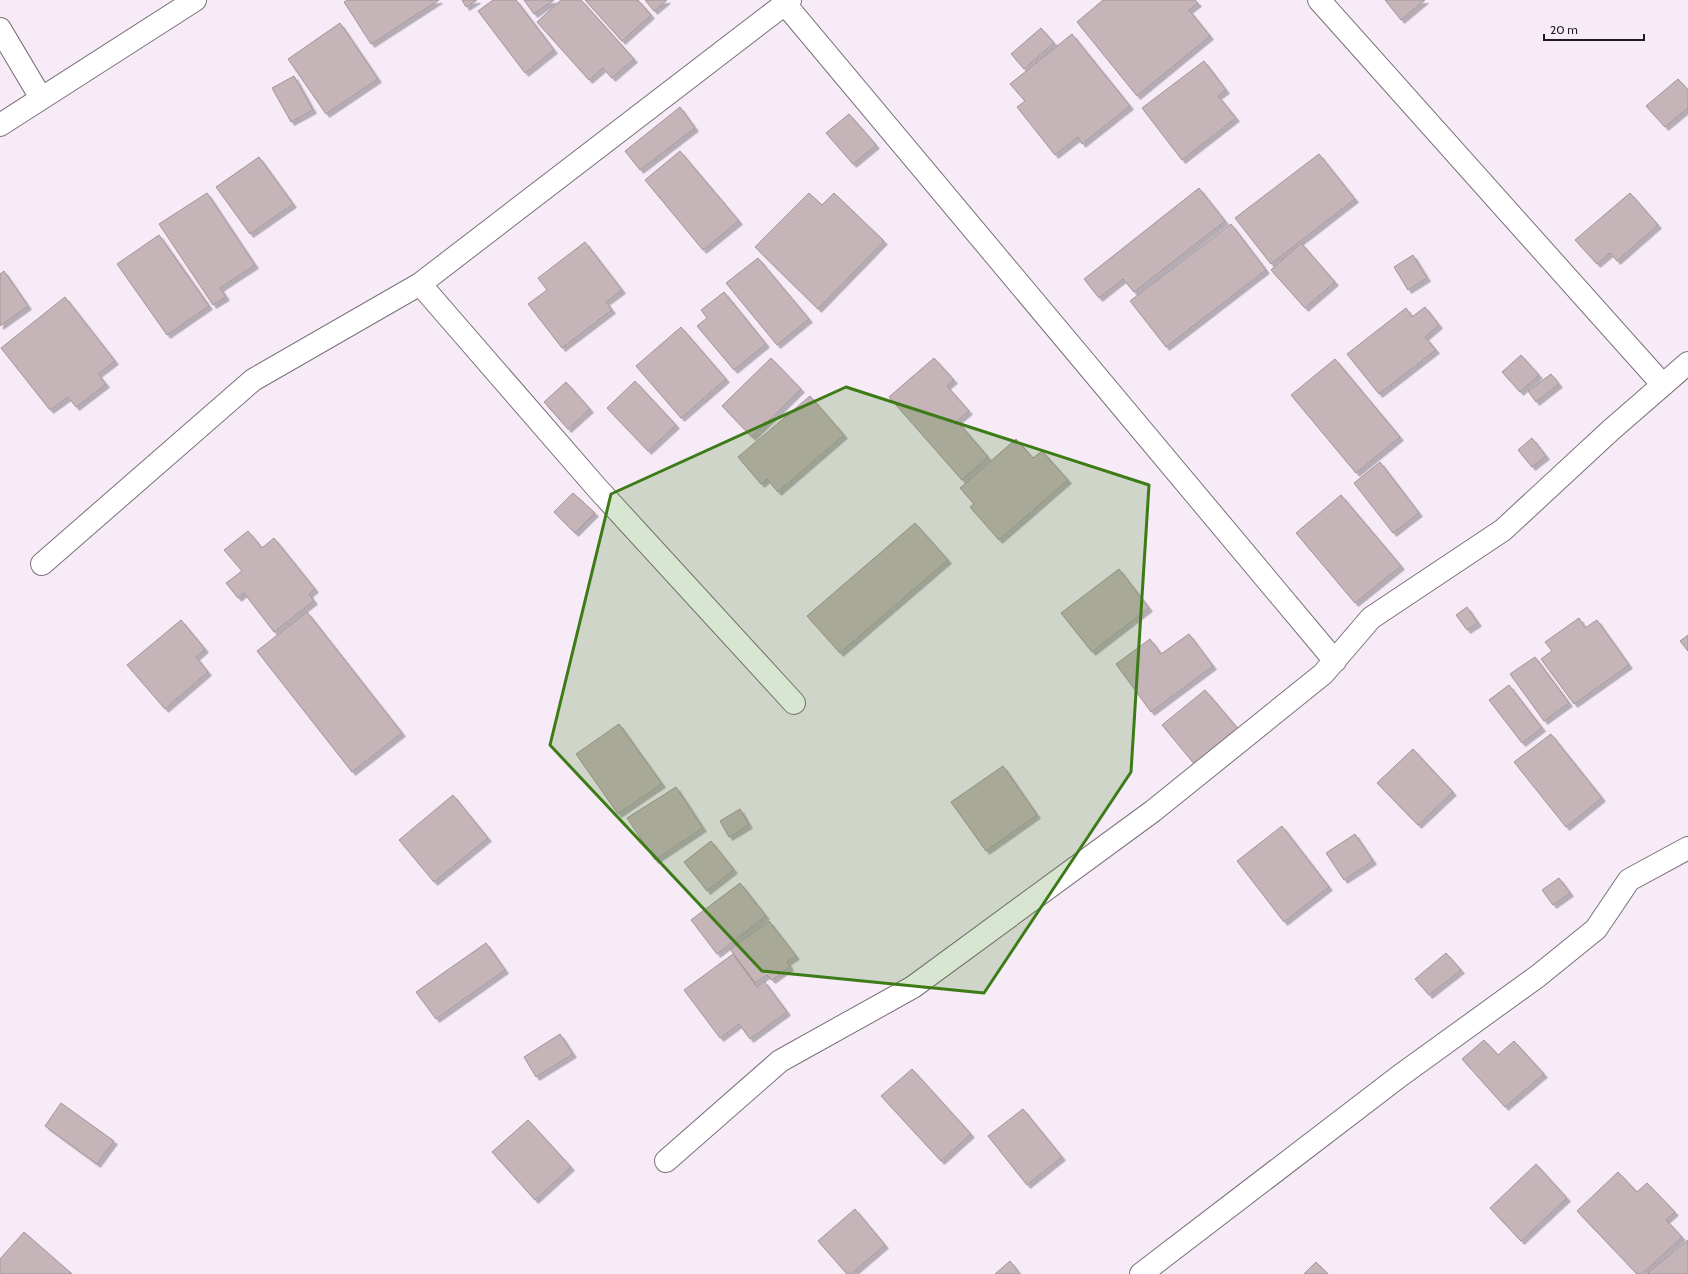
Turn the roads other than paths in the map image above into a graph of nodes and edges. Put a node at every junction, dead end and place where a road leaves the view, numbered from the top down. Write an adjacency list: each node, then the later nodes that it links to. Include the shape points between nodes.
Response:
1 (195, 0): 5 (street)
2 (1318, 0): 9 (street)
3 (788, 2): 7 (street); 11 (street)
4 (0, 29): 5 (street)
5 (41, 98): 6 (street)
6 (0, 125)
7 (420, 284): 10 (street, via 253,380); 12 (street, via 597,488)
8 (1688, 363): 9 (street)
9 (1663, 385): 11 (street, via 1503,530 1371,618)
10 (42, 564)
11 (1334, 661): 14 (street, via 1324,674 1153,811 913,987 780,1061)
12 (794, 703)
13 (1688, 848): 15 (street, via 1629,880 1596,929 1538,976 1401,1075)
14 (666, 1161)
15 (1141, 1274)

